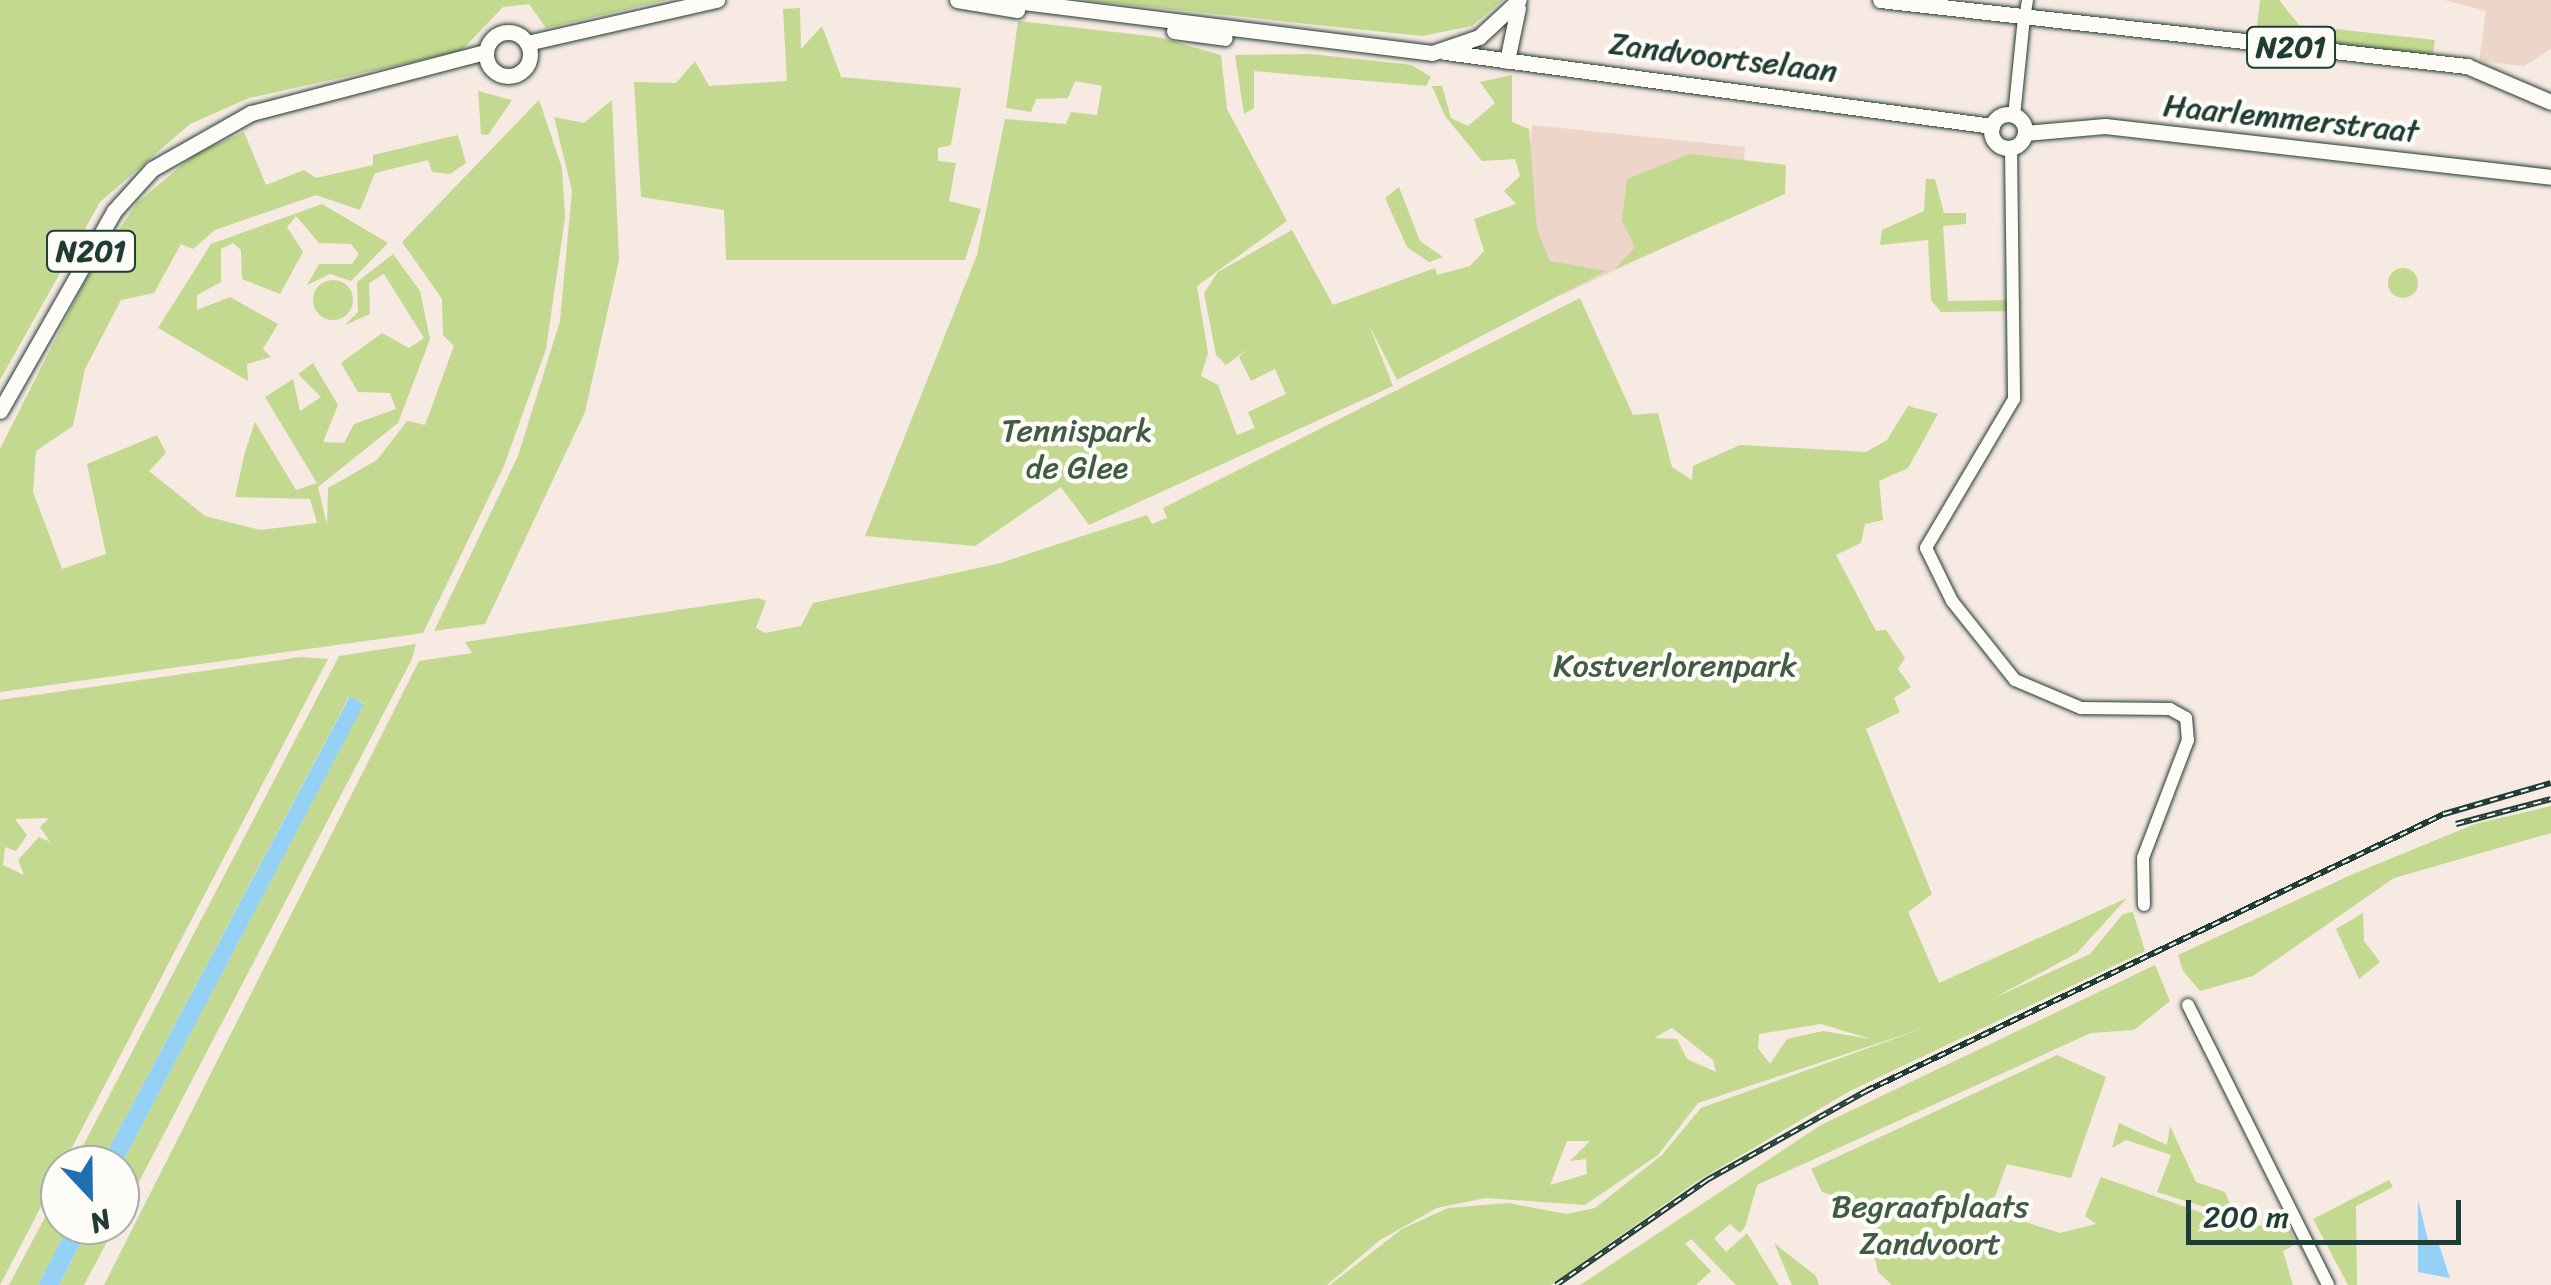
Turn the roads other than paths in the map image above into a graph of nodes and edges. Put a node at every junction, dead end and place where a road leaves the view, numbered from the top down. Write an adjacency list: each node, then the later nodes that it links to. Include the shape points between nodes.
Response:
1 (717, 0): 8 (main road, N201)
2 (958, 0): 7 (main road, via 1198,36)
3 (1006, 0): 7 (main road)
4 (1521, 0): 9 (main road, via 1479,37); 11 (main road, via 1508,26)
5 (1880, 0): 6 (main road, N201)
6 (2022, 8): 12 (main road, N201, via 2467,66); 13 (main road)
7 (1317, 40): 9 (main road, Zandvoortselaan)
8 (528, 49): 10 (main road, N201, via 504,32); 10 (main road, N201, via 512,75)
9 (1446, 52): 11 (main road, Zandvoortselaan)
10 (487, 58): 18 (main road, N201, via 251,113 152,169 114,210)
11 (1507, 61): 14 (main road, Zandvoortselaan, via 1898,106)
12 (2551, 102)
13 (2010, 115): 14 (main road); 15 (main road)
14 (1992, 126): 16 (main road, via 1996,142)
15 (2025, 133): 16 (main road); 17 (main road, Haarlemmerstraat, via 2105,126)
16 (2012, 148): 19 (main road, via 2014,399 1926,548 1972,630 2015,680 2081,708 2170,709 2186,718 2188,740 2143,858)
17 (2551, 178)
18 (0, 411)
19 (2144, 905)
20 (2188, 1005): 21 (main road)
21 (2328, 1285)

